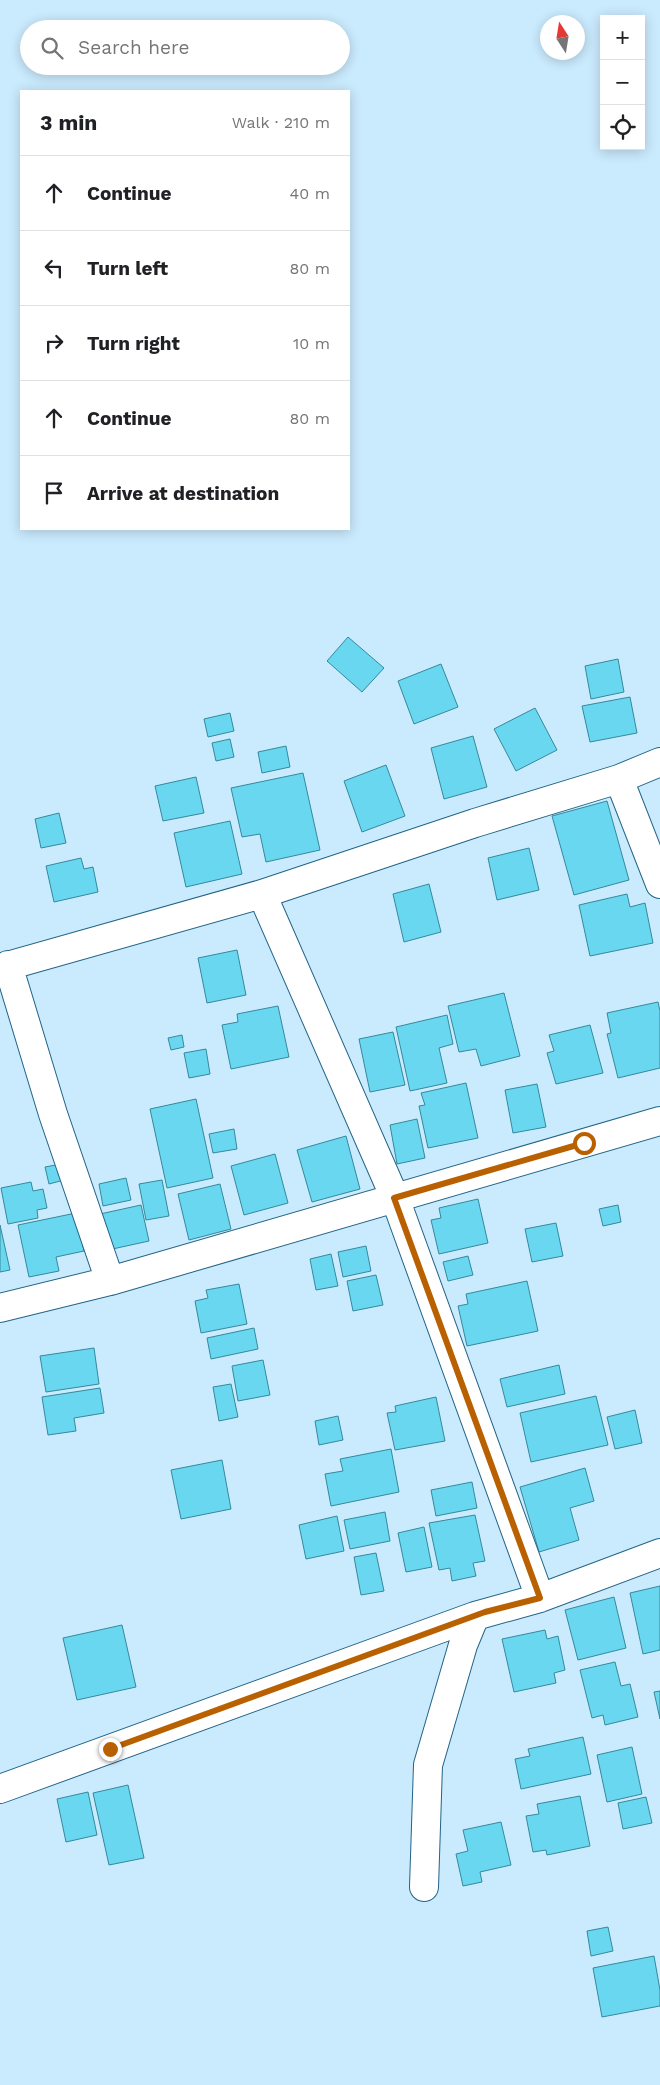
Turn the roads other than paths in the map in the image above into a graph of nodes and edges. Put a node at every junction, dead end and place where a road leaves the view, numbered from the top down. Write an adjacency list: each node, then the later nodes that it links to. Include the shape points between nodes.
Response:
1 (660, 762): 2 (street)
2 (619, 779): 3 (street); 4 (street)
3 (660, 884)
4 (262, 894): 5 (street); 7 (street)
5 (4, 966): 8 (street)
6 (660, 1121): 7 (street)
7 (394, 1198): 8 (street); 11 (street)
8 (110, 1281): 9 (street)
9 (0, 1308)
10 (660, 1553): 11 (street)
11 (540, 1598): 12 (street)
12 (475, 1616): 13 (street); 14 (street, via 463,1645 428,1765)
13 (0, 1789)
14 (424, 1887)

